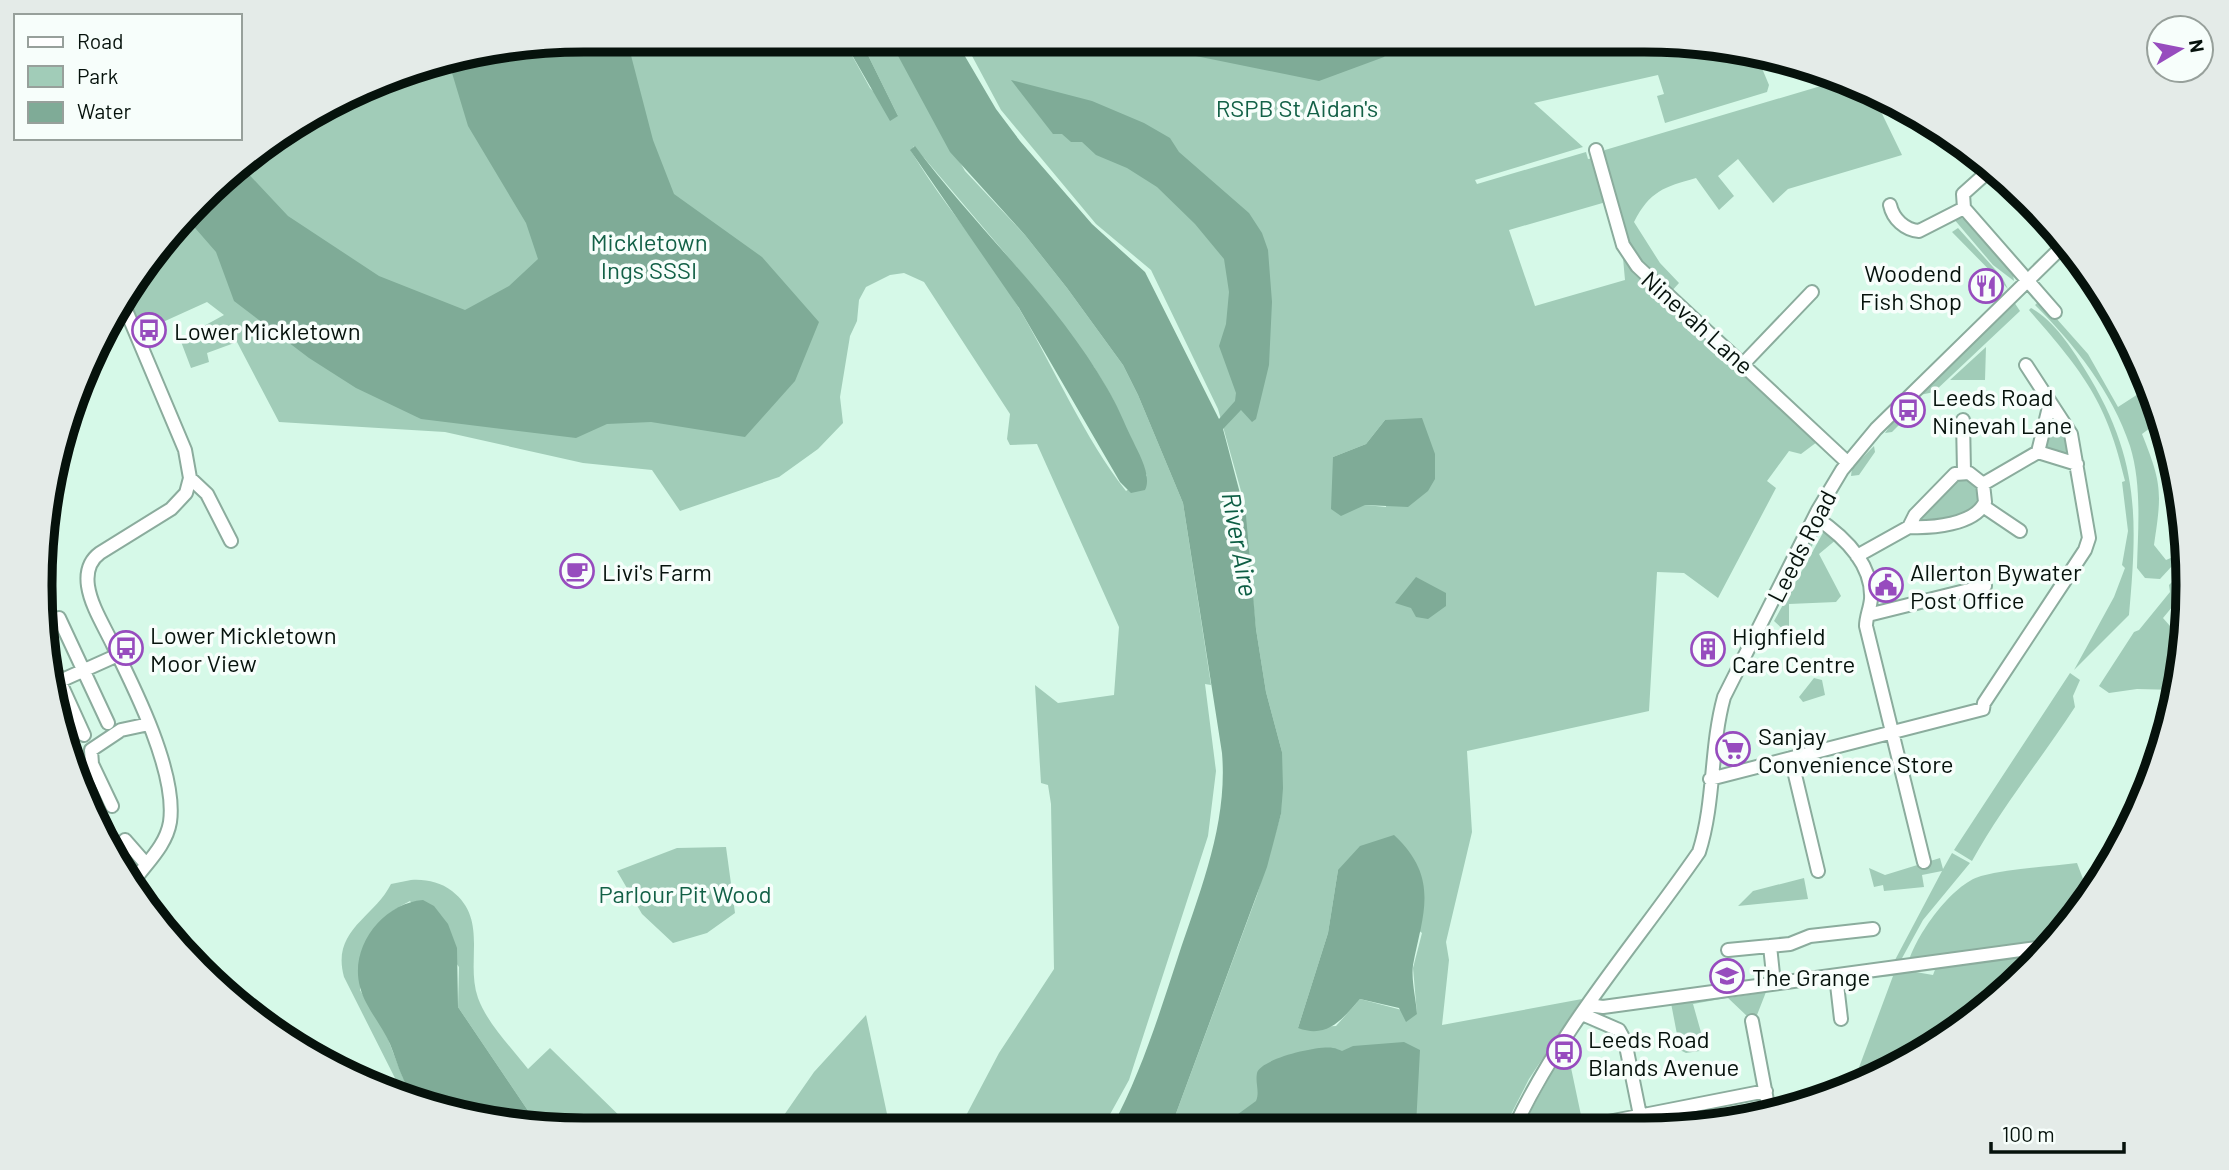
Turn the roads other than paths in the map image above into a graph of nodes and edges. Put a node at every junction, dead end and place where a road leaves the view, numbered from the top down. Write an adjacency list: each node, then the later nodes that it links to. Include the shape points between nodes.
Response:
1 (1596, 150): 10 (street, Ninevah Lane, via 1629,255)
2 (1983, 176): 4 (street, via 1963,194)
3 (1890, 205): 4 (street, via 1906,227 1919,231)
4 (1964, 208): 6 (street)
5 (2058, 251): 6 (street, Leeds Road)
6 (2028, 280): 8 (street); 15 (street, Leeds Road, via 1876,429)
7 (1812, 292): 10 (street)
8 (2055, 312)
9 (127, 313): 18 (street, via 185,450)
10 (1744, 363): 15 (street, Ninevah Lane)
11 (2026, 365): 12 (street)
12 (2050, 403): 14 (street); 16 (street, via 2071,434)
13 (1963, 420): 17 (street)
14 (2038, 452): 16 (street); 19 (street)
15 (1848, 463): 21 (street, Leeds Road)
16 (2077, 464): 35 (street, via 2089,538 2085,550 1983,709)
17 (1964, 472): 19 (street); 22 (street, via 1948,478)
18 (190, 478): 24 (street, via 207,494); 29 (street, via 186,493 172,509 91,562 87,577 90,597)
19 (1983, 484): 20 (street)
20 (1983, 506): 22 (street, via 1970,517); 23 (street)
21 (1815, 517): 25 (street, via 1842,535); 38 (street, Leeds Road, via 1724,697 1714,732)
22 (1909, 527): 25 (street)
23 (2020, 531)
24 (231, 541)
25 (1857, 556): 27 (street, via 1870,587)
26 (1985, 586): 27 (street)
27 (1868, 615): 35 (street, via 1866,626)
28 (59, 618): 30 (street)
29 (118, 655): 30 (street); 34 (street)
30 (84, 671): 31 (street); 33 (street)
31 (61, 680)
32 (63, 687): 36 (street)
33 (108, 723)
34 (149, 724): 39 (street, via 121,730 91,750 92,764); 42 (street, via 166,780 170,815 164,840)
35 (1893, 732): 37 (street); 41 (street)
36 (84, 736)
37 (1791, 758): 38 (street); 43 (street)
38 (1710, 779): 51 (street, Leeds Road, via 1699,852)
39 (112, 806)
40 (125, 840): 42 (street)
41 (1924, 862)
42 (146, 864): 44 (street)
43 (1818, 871)
44 (138, 875)
45 (1862, 944): 46 (street, via 1867,930)
46 (1770, 946): 48 (street); 50 (street)
47 (2033, 949): 49 (street)
48 (1728, 950)
49 (1836, 976): 50 (street); 52 (street)
50 (1774, 984): 51 (street)
51 (1585, 1009): 56 (street, Leeds Road); 57 (street, via 1619,1030 1625,1041)
52 (1841, 1019)
53 (1752, 1021): 54 (street)
54 (1766, 1091): 55 (street); 58 (street)
55 (1768, 1102)
56 (1519, 1118)
57 (1641, 1118)
58 (1651, 1118)

